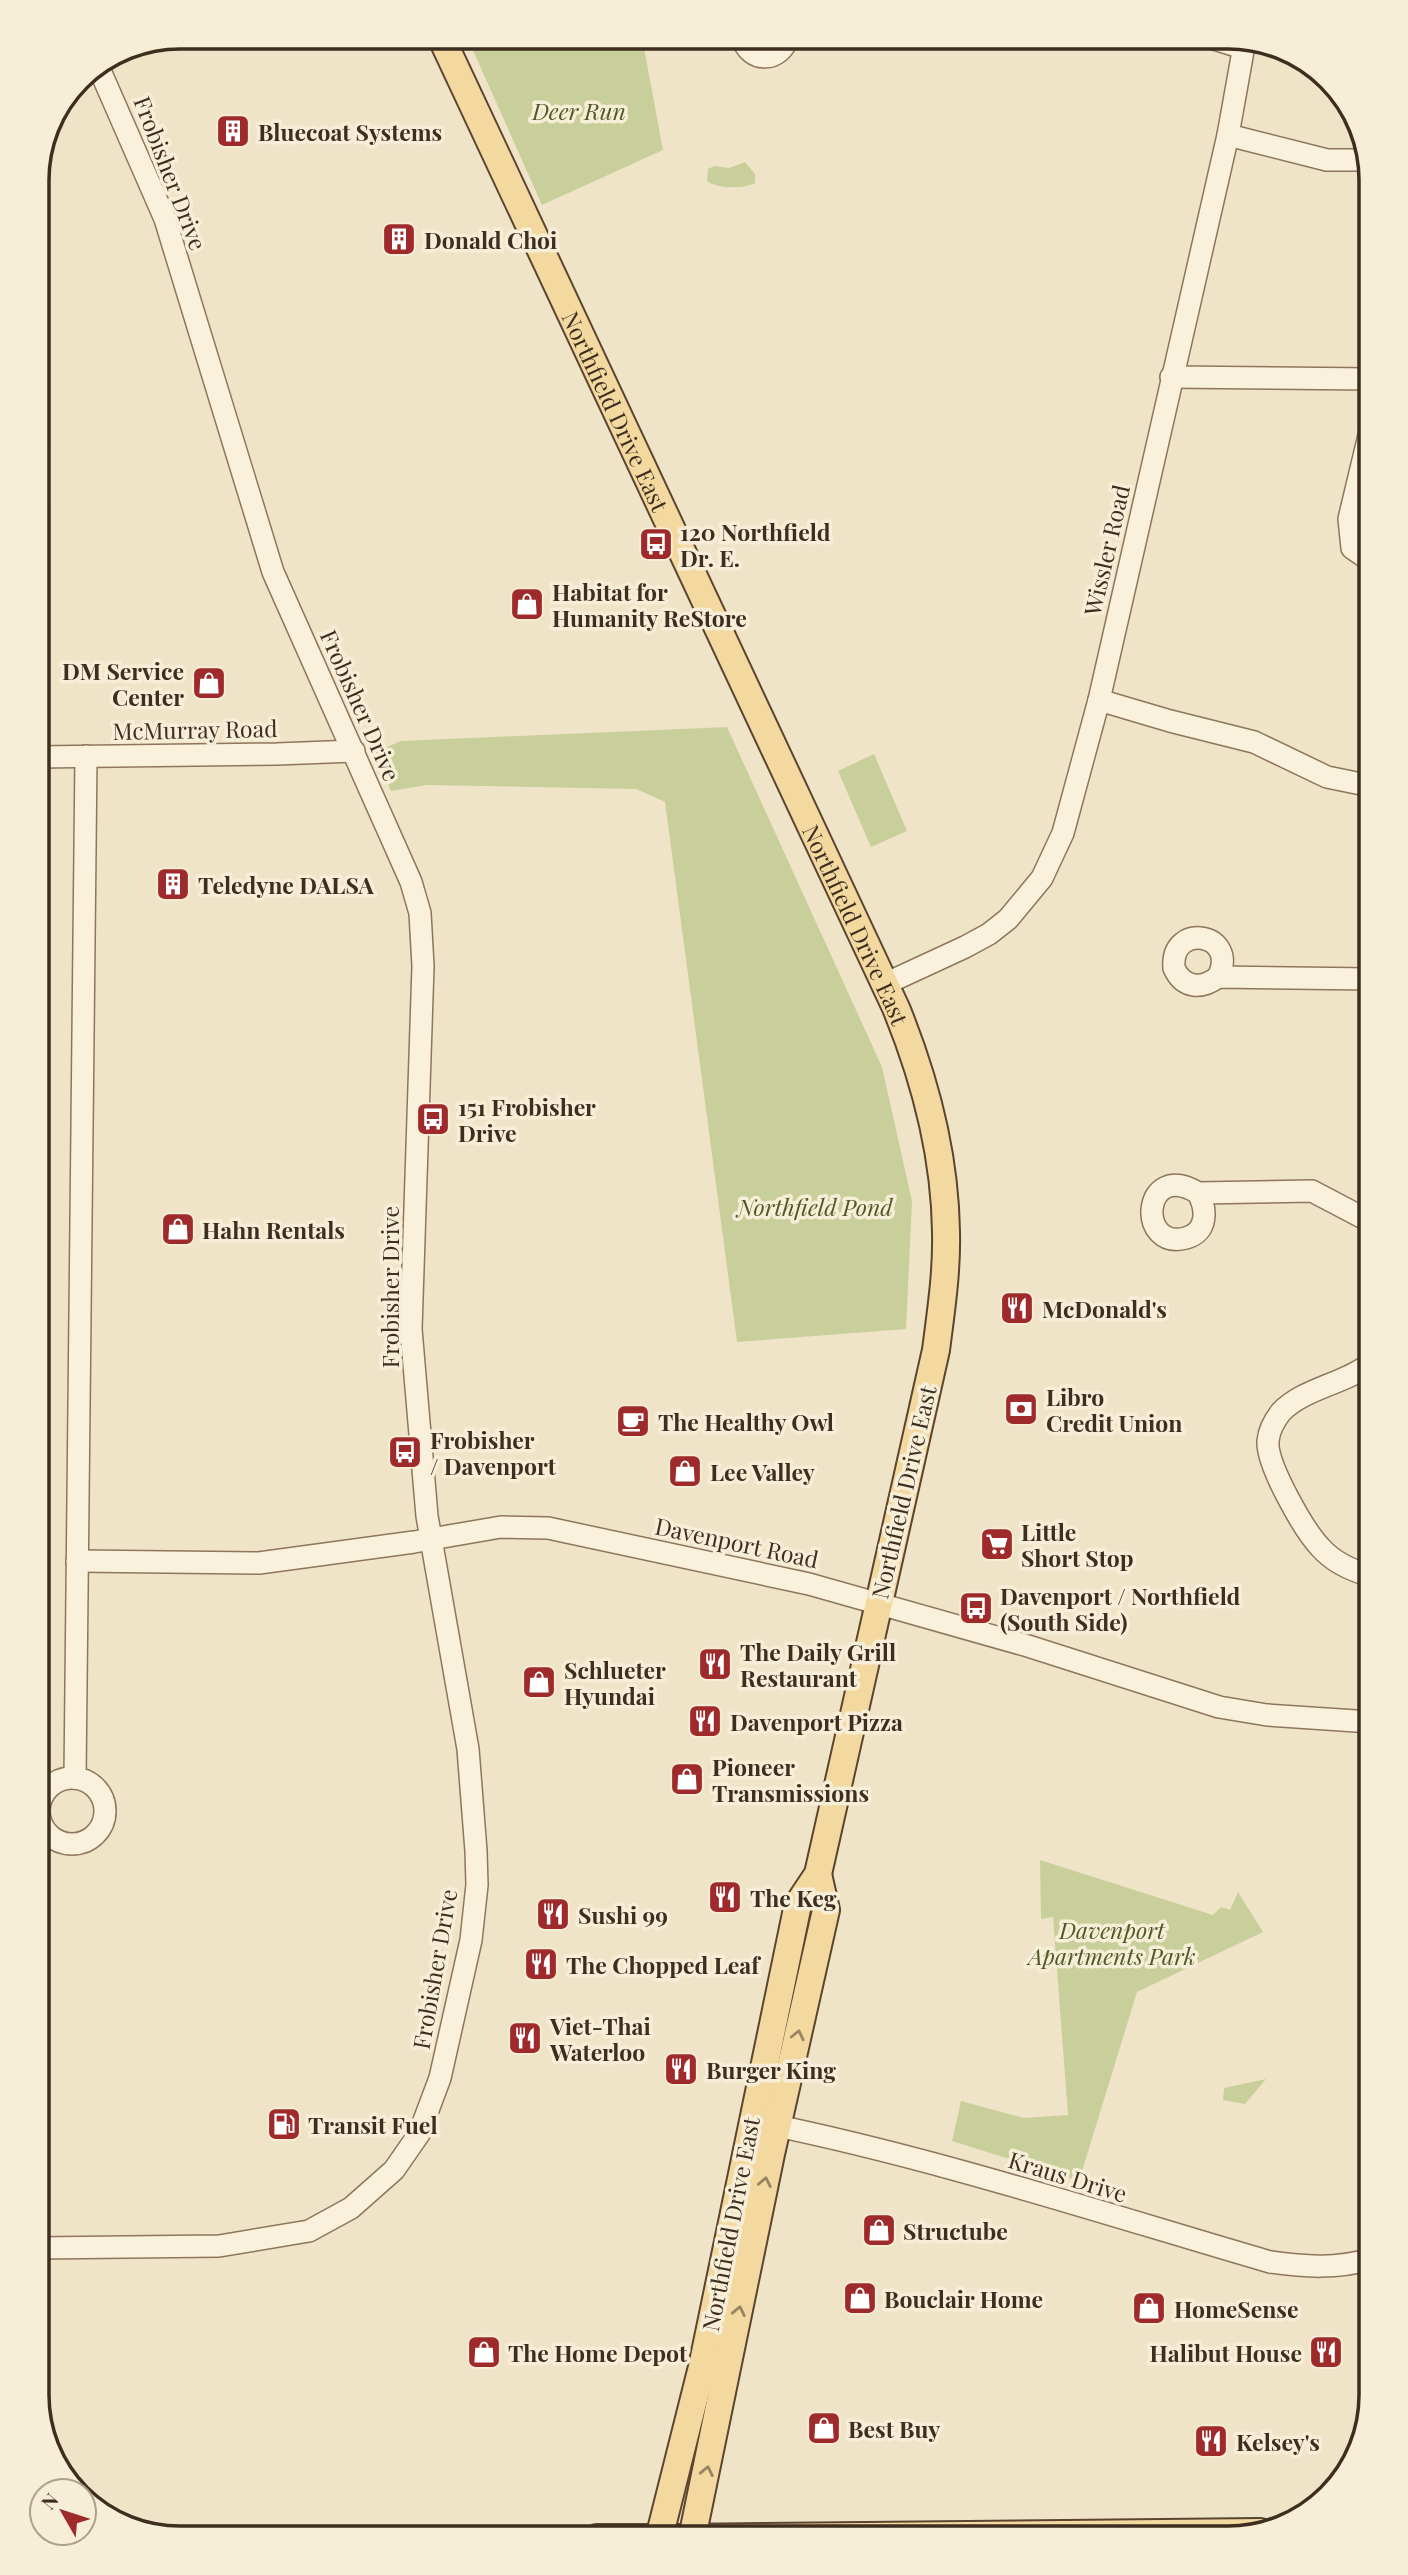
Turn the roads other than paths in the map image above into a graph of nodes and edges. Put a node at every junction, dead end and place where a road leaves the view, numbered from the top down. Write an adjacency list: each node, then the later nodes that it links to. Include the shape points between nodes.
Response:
1 (447, 49): 19 (main road, Northfield Drive East)
2 (748, 49): 3 (street, via 765,58)
3 (783, 49)
4 (1243, 50): 6 (street, Wissler Road)
5 (102, 75): 13 (street, Frobisher Drive, via 165,219 273,572)
6 (1228, 135): 7 (street, via 1327,160); 8 (street, Wissler Road)
7 (1357, 160)
8 (1171, 377): 9 (street); 12 (street, Wissler Road)
9 (1359, 379)
10 (1359, 477): 11 (street, via 1349,519 1352,548)
11 (1359, 553)
12 (1099, 700): 16 (street, via 1254,742 1327,777); 19 (street, Wissler Road, via 1063,832 1042,878 1026,900 989,934)
13 (354, 751): 15 (street, McMurray Road); 23 (street, Frobisher Drive, via 420,913 423,966 411,1329)
14 (49, 757): 15 (street, McMurray Road)
15 (86, 757): 24 (street)
16 (1359, 784)
17 (1217, 977): 18 (street)
18 (1359, 979)
19 (885, 984): 26 (main road, Northfield Drive East, via 913,1050 929,1106 939,1152 946,1232 936,1350)
20 (1198, 1193): 21 (street, via 1312,1191)
21 (1359, 1216)
22 (1359, 1372): 25 (street, via 1282,1411 1268,1444 1289,1499 1321,1548)
23 (432, 1539): 24 (street, Davenport Road, via 259,1563); 26 (street, Davenport Road, via 502,1527 548,1528); 32 (street, Frobisher Drive, via 468,1749 477,1885 471,1940 440,2078 419,2134 394,2170 351,2208 309,2231 219,2246)
24 (77, 1561): 28 (street)
25 (1359, 1573)
26 (878, 1603): 27 (street, Davenport Road, via 1219,1707); 29 (main road, Northfield Drive East)
27 (1359, 1721)
28 (75, 1778)
29 (818, 1874): 30 (main road, Northfield Drive East, via 797,1903); 31 (main road, Northfield Drive East, one-way to 29, via 826,1910)
30 (751, 2120): 31 (street, Kraus Drive); 34 (main road, Northfield Drive East, via 702,2367)
31 (777, 2126): 33 (street, Kraus Drive, via 992,2180 1270,2262 1314,2267); 35 (main road, Northfield Drive East, one-way to 31)
32 (49, 2248)
33 (1359, 2263)
34 (660, 2526)
35 (694, 2526)

